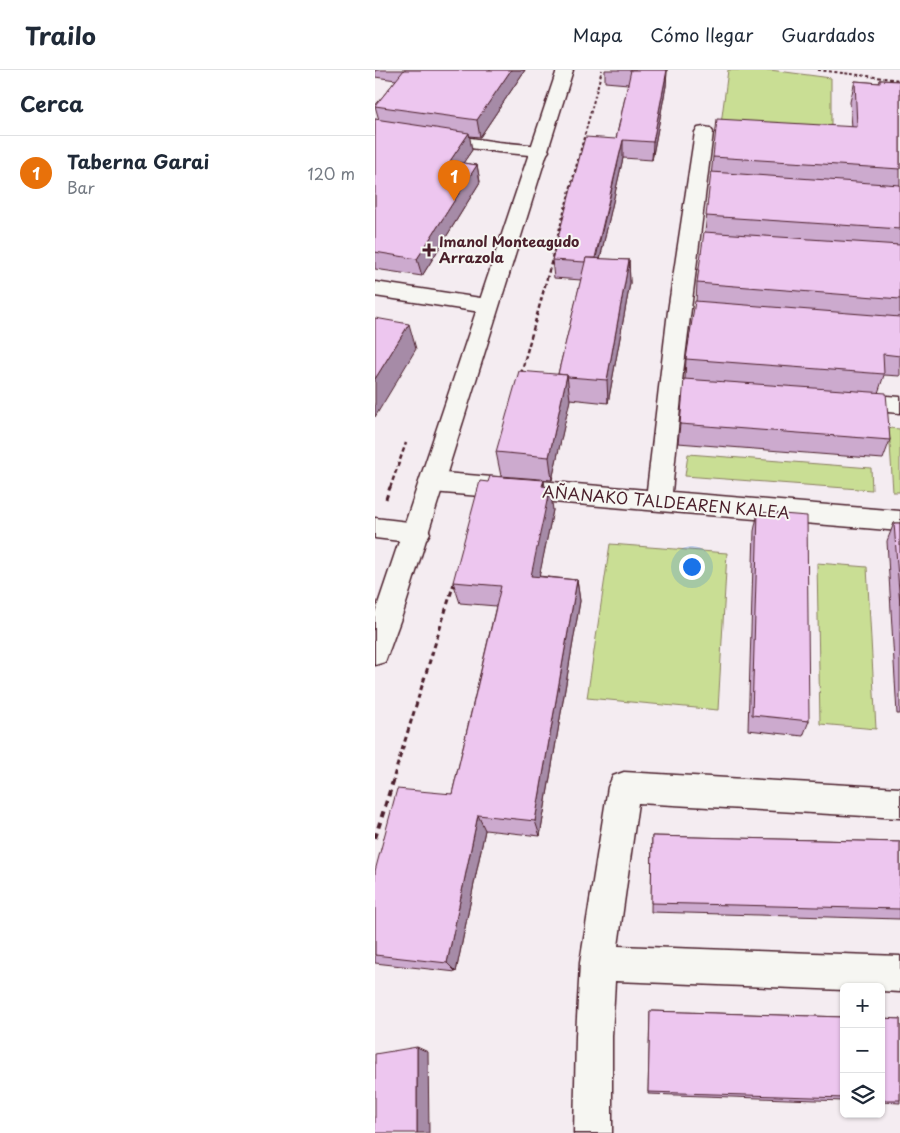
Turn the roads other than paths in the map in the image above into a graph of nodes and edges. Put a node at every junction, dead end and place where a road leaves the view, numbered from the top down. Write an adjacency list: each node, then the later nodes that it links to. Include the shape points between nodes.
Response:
1 (565, 70): 4 (street)
2 (375, 128): 4 (street)
3 (705, 132): 7 (street, via 707,184 688,311)
4 (540, 151): 6 (street)
5 (375, 289): 6 (street)
6 (487, 306): 11 (street)
7 (670, 388): 8 (street); 12 (street)
8 (737, 393)
9 (823, 399): 10 (street)
10 (900, 405)
11 (432, 482): 12 (street, AÑANAKO TALDEAREN KALEA); 15 (street)
12 (658, 502): 13 (street, AÑANAKO TALDEAREN KALEA)
13 (900, 521)
14 (375, 528): 15 (street)
15 (417, 533): 16 (street)
16 (375, 653)
17 (900, 803): 18 (street, via 625,787)
18 (598, 963): 19 (street); 20 (street)
19 (900, 974)
20 (593, 1133)

